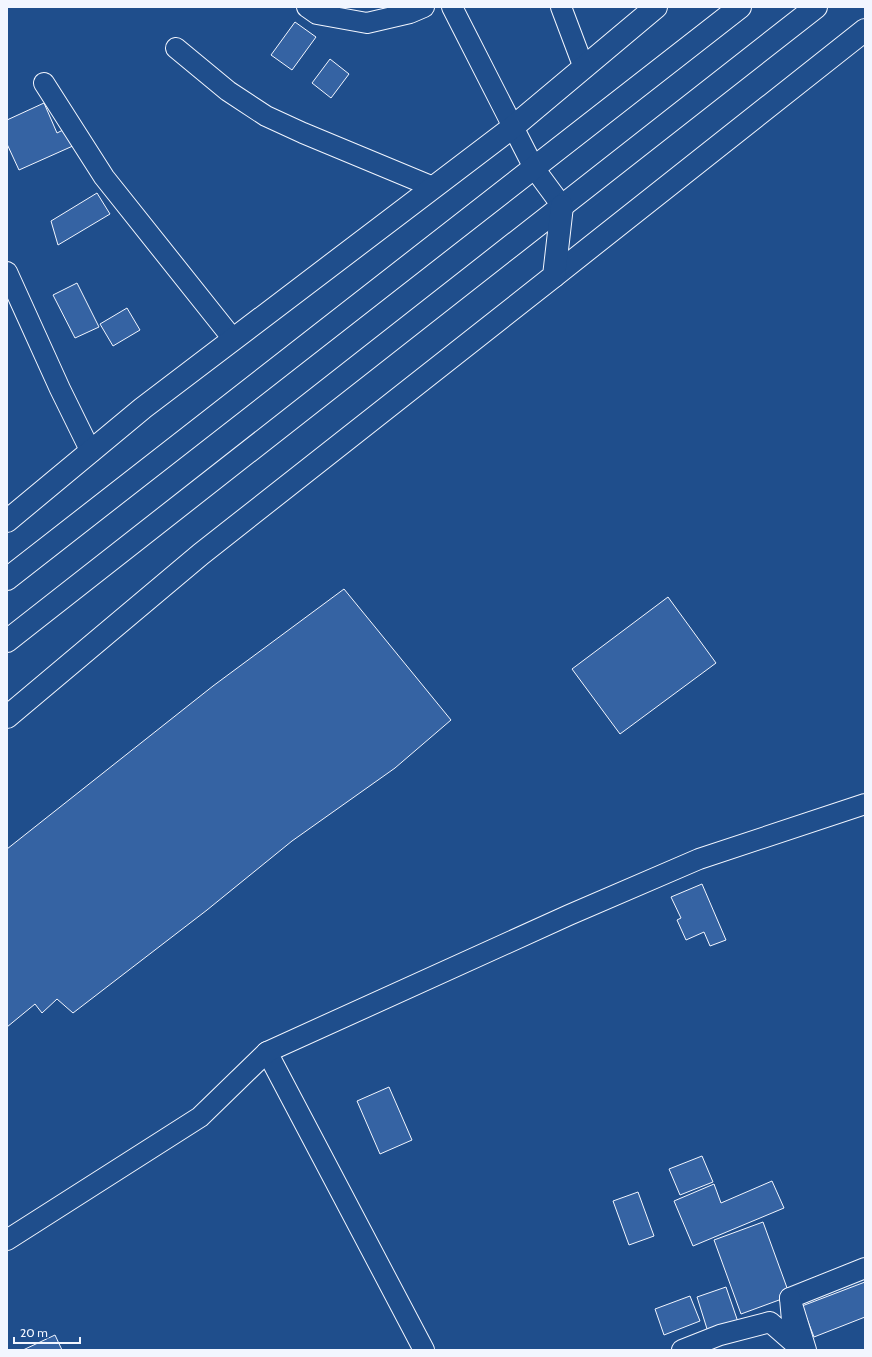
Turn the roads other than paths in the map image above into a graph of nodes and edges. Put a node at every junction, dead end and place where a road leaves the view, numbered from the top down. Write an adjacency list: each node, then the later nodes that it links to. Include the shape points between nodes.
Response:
1 (307, 7): 2 (street, via 318,14 367,23)
2 (424, 7)
3 (452, 7): 12 (street)
4 (561, 7): 10 (street)
5 (656, 7): 10 (highway)
6 (740, 7): 13 (highway)
7 (816, 7): 15 (highway)
8 (865, 30): 17 (highway)
9 (176, 48): 14 (street, via 228,91 266,116)
10 (584, 68): 12 (highway)
11 (44, 83): 18 (street, via 104,177)
12 (513, 126): 13 (street); 14 (highway)
13 (534, 168): 15 (street); 21 (highway)
14 (433, 186): 18 (highway)
15 (562, 206): 17 (highway); 22 (highway)
16 (7, 272): 19 (street)
17 (554, 276): 23 (highway, via 201,554)
18 (234, 339): 19 (highway, via 143,408)
19 (91, 452): 20 (highway)
20 (7, 521)
21 (7, 579)
22 (7, 641)
23 (7, 717)
24 (865, 804): 25 (street, via 699,859 568,915)
25 (267, 1052): 26 (street, via 200,1117); 29 (street)
26 (7, 1240)
27 (865, 1268): 28 (street)
28 (790, 1298): 30 (street, via 794,1343 770,1322 720,1335); 31 (street)
29 (424, 1350)
30 (682, 1350)
31 (806, 1350)

